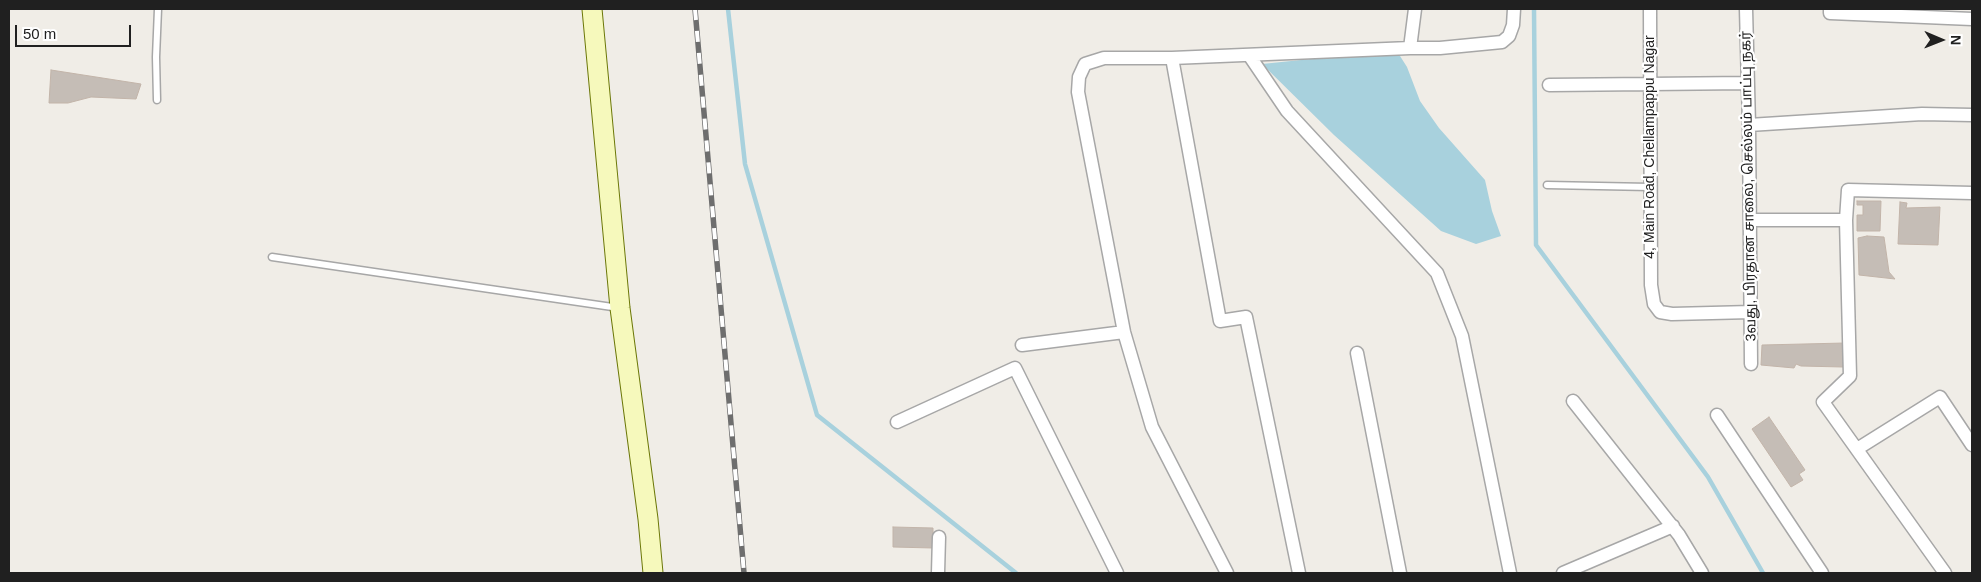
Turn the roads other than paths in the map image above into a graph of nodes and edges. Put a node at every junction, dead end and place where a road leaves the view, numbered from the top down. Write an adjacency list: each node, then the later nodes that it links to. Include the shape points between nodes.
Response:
1 (158, 9): 15 (lane)
2 (592, 9): 24 (street)
3 (1415, 9): 9 (street)
4 (1514, 9): 9 (street, via 1513,25 1509,36 1502,42)
5 (1650, 9): 13 (street, 4, Main Road, Chellampappu Nagar)
6 (1746, 9): 12 (street, 3வது, பிரதான சாலை, செல்லம் பாப்பு நகர்)
7 (1830, 11): 8 (street)
8 (1972, 19)
9 (1410, 48): 10 (street)
10 (1249, 55): 11 (street); 43 (street, via 1287,111 1437,273 1462,336)
11 (1172, 58): 26 (street, via 1104,58 1085,64 1078,77 1078,92); 41 (street, via 1220,321 1246,317)
12 (1748, 83): 13 (street); 17 (street, 3வது, பிரதான சாலை, செல்லம் பாப்பு நகர்)
13 (1650, 84): 14 (street); 19 (street, 4, Main Road, Chellampappu Nagar)
14 (1548, 85)
15 (157, 100)
16 (1972, 115): 17 (street, via 1922,114)
17 (1749, 125): 21 (street, 3வது, பிரதான சாலை, செல்லம் பாப்பு நகர்)
18 (1547, 185): 19 (lane)
19 (1650, 187): 25 (street, 4, Main Road, Chellampappu Nagar, via 1651,285 1654,304 1660,312)
20 (1972, 193): 22 (street, via 1848,190)
21 (1750, 220): 22 (street); 25 (street, 3வது, பிரதான சாலை, செல்லம் பாப்பு நகர்)
22 (1846, 220): 34 (street, via 1850,376 1824,402)
23 (272, 257): 24 (lane)
24 (620, 308): 37 (street)
25 (1751, 312): 29 (street, 3வது, பிரதான சாலை, செல்லம் பாப்பு நகர்)
26 (1124, 332): 27 (street); 40 (street, via 1152,427)
27 (1022, 345)
28 (1357, 353): 42 (street)
29 (1751, 364)
30 (1573, 401): 35 (street)
31 (1717, 416): 46 (street)
32 (897, 422): 39 (street, via 1015,368)
33 (1972, 445): 34 (street, via 1940,397)
34 (1857, 449): 47 (street)
35 (1673, 526): 44 (street); 45 (street)
36 (939, 537): 38 (street)
37 (653, 573)
38 (938, 573)
39 (1117, 573)
40 (1227, 573)
41 (1299, 573)
42 (1400, 573)
43 (1510, 573)
44 (1563, 573)
45 (1702, 573)
46 (1822, 573)
47 (1945, 573)

